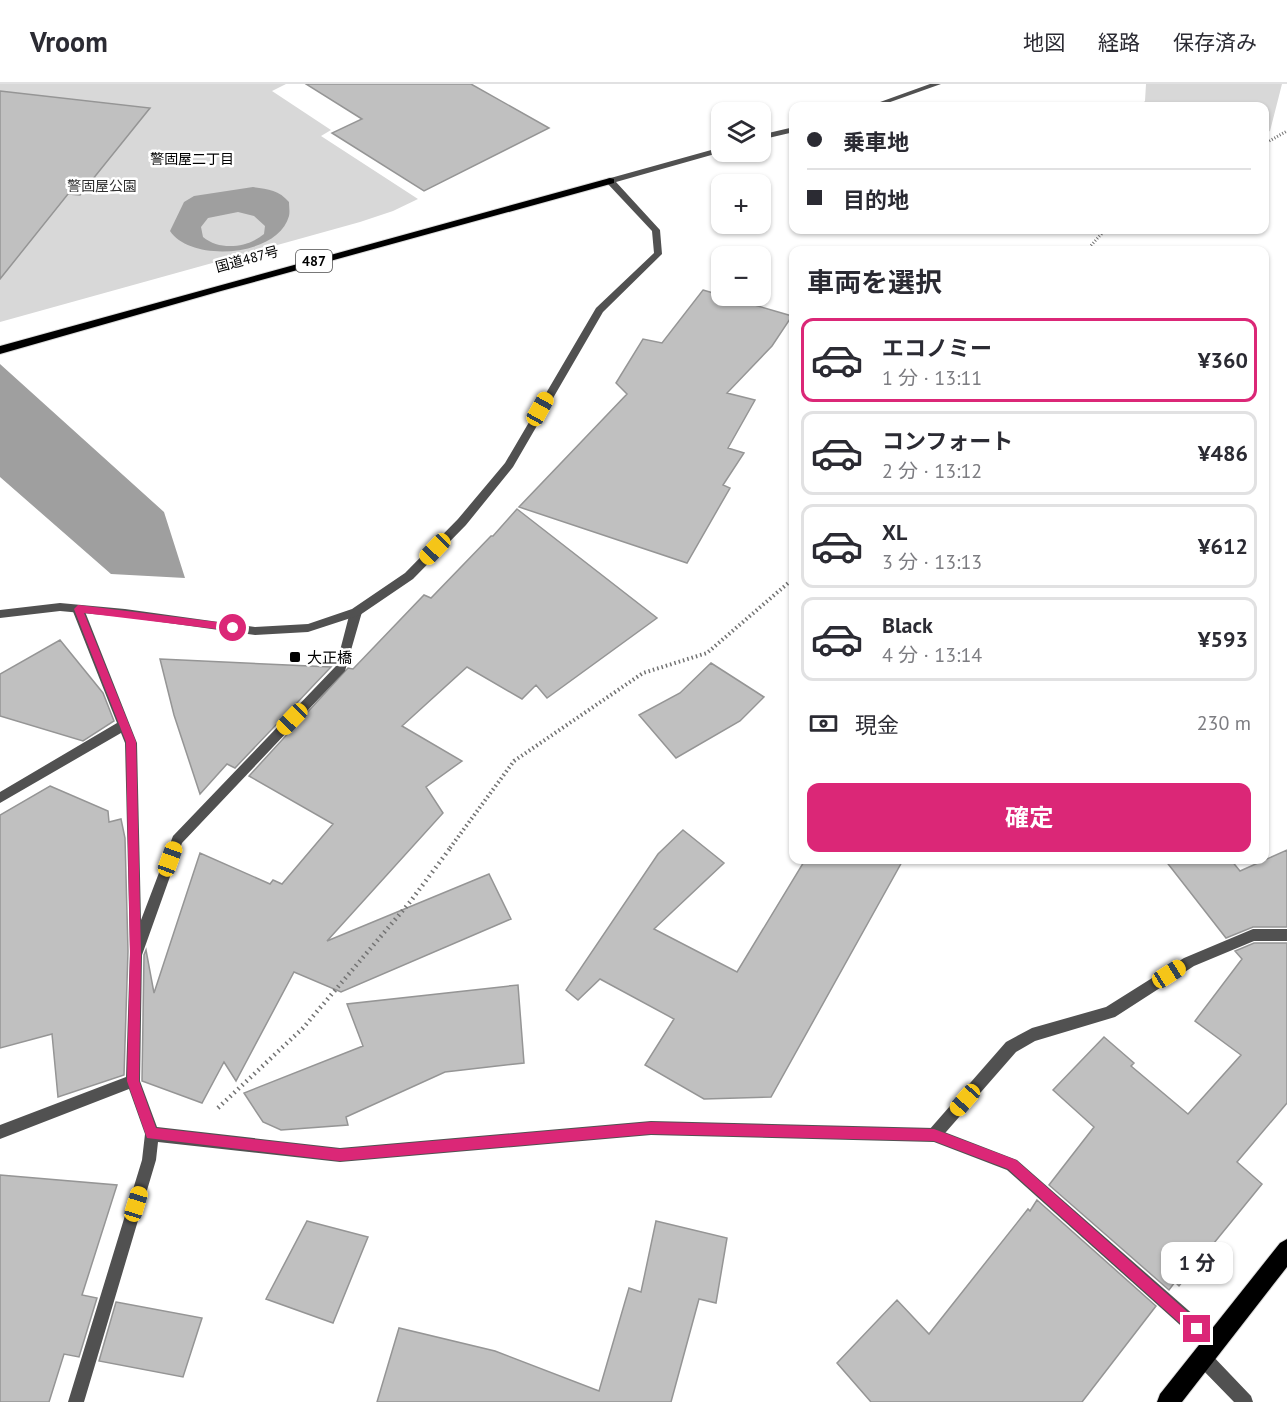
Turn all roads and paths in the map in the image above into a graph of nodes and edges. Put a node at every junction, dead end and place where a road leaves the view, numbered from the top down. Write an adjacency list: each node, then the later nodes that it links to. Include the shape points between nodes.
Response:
1 (937, 84): 2 (street)
2 (885, 102)
3 (789, 130): 5 (street)
4 (1287, 131): 6 (path)
5 (771, 135)
6 (1269, 141)
7 (711, 152): 8 (street)
8 (610, 181): 11 (highway, 国道487号 / 487); 14 (street, via 656,230 658,254 598,310 508,465 462,522 409,576)
9 (1101, 234): 10 (path)
10 (1091, 246)
11 (0, 350)
12 (789, 582): 24 (path, via 707,653 643,673 514,761 410,902 303,1028)
13 (78, 609): 14 (street, via 255,631 308,628); 15 (street, via 60,607); 16 (street)
14 (356, 612): 19 (street, via 341,668 177,840)
15 (0, 614)
16 (124, 725): 17 (street); 19 (street, via 131,742)
17 (0, 798)
18 (1287, 935): 23 (street, via 1253,935 1189,962 1110,1012 1032,1035 1011,1047)
19 (135, 955): 20 (street)
20 (133, 1081): 21 (street); 22 (street)
21 (0, 1132)
22 (152, 1134): 24 (street); 27 (street, via 149,1160)
23 (934, 1135): 24 (street, via 651,1128 340,1155); 26 (street, via 1012,1165)
24 (186, 1137)
25 (1287, 1250): 26 (highway)
26 (1208, 1351): 28 (highway); 29 (street)
27 (76, 1402)
28 (1168, 1402)
29 (1245, 1402)

